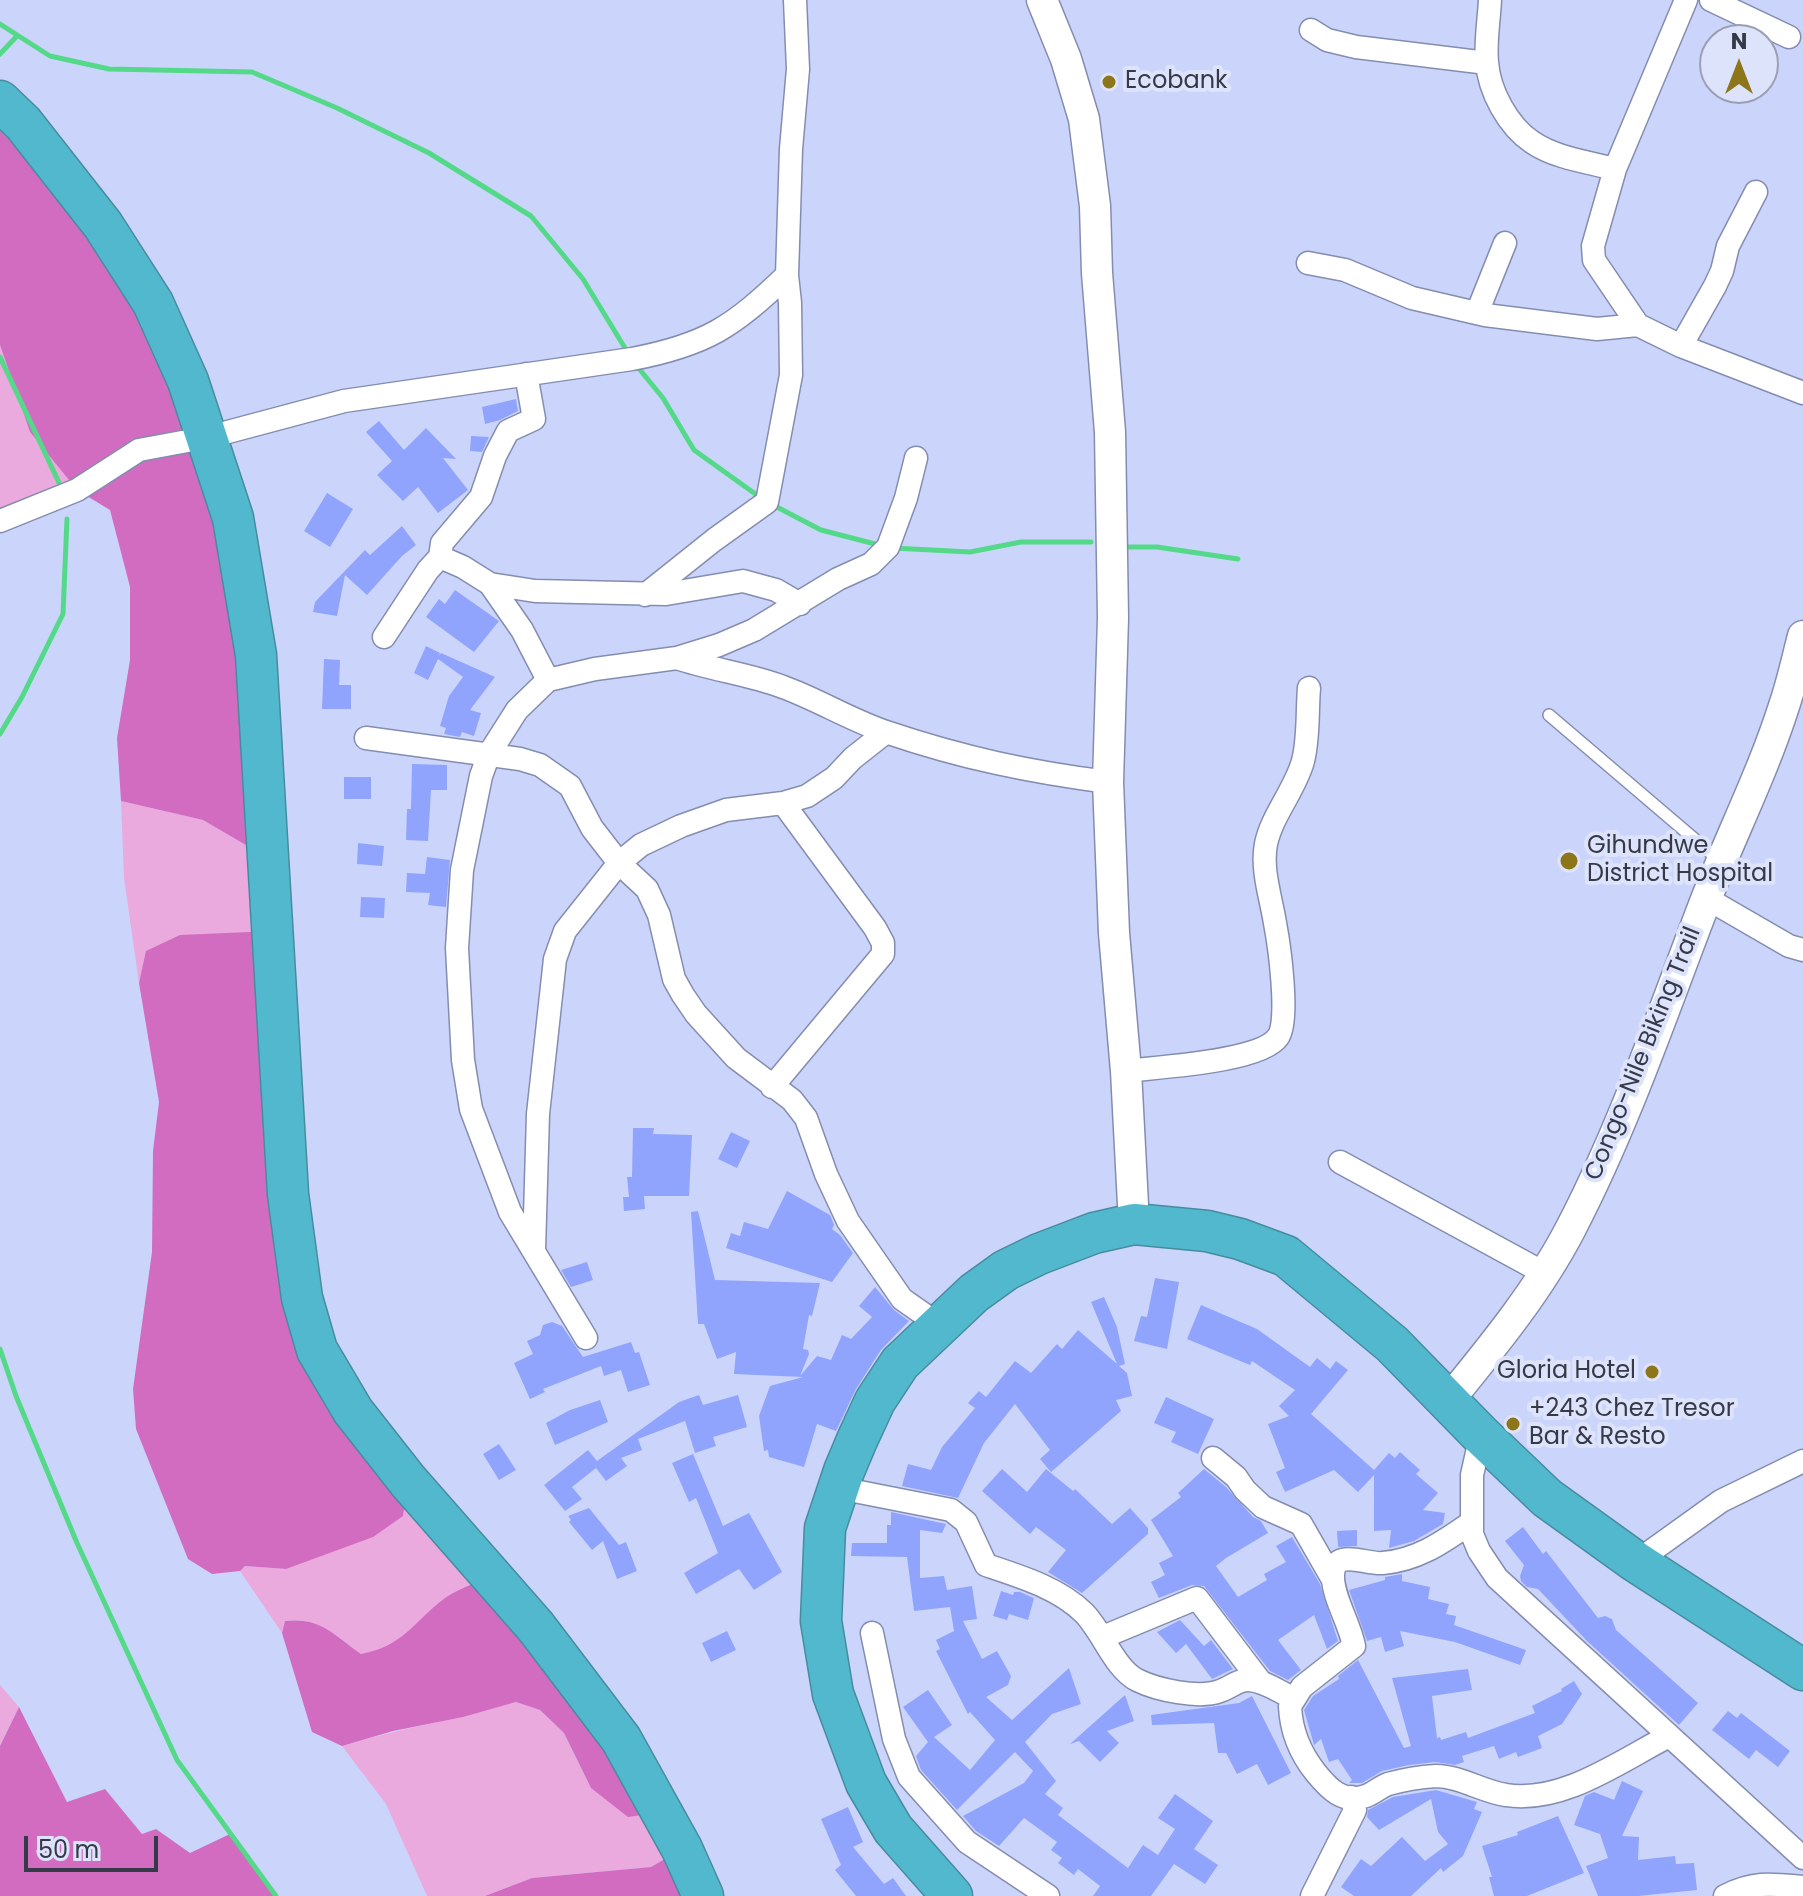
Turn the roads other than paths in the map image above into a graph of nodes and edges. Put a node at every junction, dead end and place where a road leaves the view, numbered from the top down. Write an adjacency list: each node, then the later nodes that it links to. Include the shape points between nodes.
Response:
1 (795, 0): 14 (street, via 798,69)
2 (1042, 0): 36 (street, via 1084,119 1095,206 1110,432 1113,618)
3 (1490, 0): 8 (street)
4 (1686, 0): 10 (street)
5 (1711, 0): 7 (street)
6 (1311, 30): 8 (street, via 1356,47)
7 (1789, 37)
8 (1487, 63): 10 (street, via 1498,102 1531,142)
9 (0, 101): 20 (highway, via 103,225 153,303)
10 (1615, 169): 16 (street, via 1593,246 1594,260)
11 (1756, 192): 17 (street, via 1728,246 1715,286)
12 (1505, 243): 15 (street)
13 (1308, 263): 15 (street, via 1345,270 1412,298)
14 (787, 275): 18 (street, via 751,310 676,351); 25 (street, via 791,375 767,502)
15 (1477, 313): 16 (street, via 1597,329)
16 (1638, 325): 17 (street)
17 (1681, 346): 19 (street)
18 (526, 374): 20 (street, via 344,401); 23 (street, via 534,419 508,431 481,497 442,543)
19 (1803, 393)
20 (209, 437): 22 (street, via 139,450 77,490); 68 (highway, via 233,518 256,655 288,1194 302,1298 317,1350 353,1411 536,1627 621,1739)
21 (916, 458): 26 (street, via 888,547 871,564)
22 (0, 521)
23 (440, 557): 24 (street); 28 (street)
24 (490, 584): 25 (street); 30 (street)
25 (645, 595): 26 (street, via 743,581 776,590)
26 (800, 604): 29 (street, via 743,635)
27 (1803, 636): 38 (street, Congo-Nile Biking Trail, via 1785,705)
28 (384, 637)
29 (677, 658): 30 (street); 33 (street, via 781,686)
30 (548, 680): 35 (street, via 517,710)
31 (1309, 688): 42 (street, via 1304,759 1266,844 1284,996 1278,1039 1259,1051 1231,1058)
32 (1549, 715): 38 (lane)
33 (886, 732): 36 (street, via 980,761); 37 (street, via 825,784)
34 (366, 738): 35 (street)
35 (489, 754): 39 (street, via 520,759 556,774 570,786); 46 (street, via 462,870 457,948 463,1060 471,1109 489,1161 510,1212)
36 (1108, 782): 42 (street)
37 (783, 803): 39 (street, via 726,810 681,826 641,845); 43 (street, via 875,928 883,954)
38 (1721, 861): 40 (street, Congo-Nile Biking Trail)
39 (619, 863): 43 (street, via 647,889 659,915 674,979 689,1005 736,1058); 46 (street, via 565,931 555,959 538,1114)
40 (1706, 898): 41 (street); 47 (street, Congo-Nile Biking Trail, via 1635,1086 1571,1228)
41 (1803, 950)
42 (1126, 1071): 45 (street)
43 (772, 1087): 48 (street, via 806,1118 848,1221 902,1299)
44 (1340, 1162): 47 (street)
45 (1134, 1224): 48 (highway, via 1063,1244 1006,1270); 50 (highway, via 1207,1231 1286,1256 1381,1334)
46 (534, 1251): 49 (street)
47 (1544, 1273): 50 (street, Congo-Nile Biking Trail)
48 (939, 1325): 54 (highway, via 900,1363 875,1401)
49 (586, 1338)
50 (1449, 1400): 51 (highway)
51 (1481, 1435): 55 (street, via 1472,1475); 56 (highway, via 1547,1498)
52 (1213, 1458): 57 (street, via 1263,1507 1301,1524)
53 (1803, 1461): 56 (street, via 1721,1501)
54 (839, 1488): 59 (street, via 951,1510 966,1522 986,1565 1064,1598); 69 (highway, via 825,1528 821,1621 833,1694 866,1783 893,1829)
55 (1472, 1522): 57 (street, via 1416,1556 1371,1564 1340,1559); 63 (street, via 1479,1551 1497,1578)
56 (1636, 1562): 60 (highway)
57 (1332, 1578): 62 (street, via 1354,1646)
58 (872, 1633): 70 (street, via 894,1739 909,1777 967,1842)
59 (1103, 1637): 61 (street, via 1137,1680 1207,1695 1245,1680); 61 (street, via 1197,1598)
60 (1803, 1670)
61 (1260, 1681): 62 (street)
62 (1293, 1698): 64 (street, via 1290,1716 1298,1747 1326,1784 1340,1797)
63 (1669, 1736): 64 (street, via 1556,1793 1502,1795 1441,1776); 65 (street)
64 (1351, 1797): 71 (street, via 1355,1810)
65 (1803, 1858)
66 (1803, 1887): 67 (street, via 1761,1883)
67 (1728, 1895)
68 (703, 1896)
69 (952, 1896)
70 (1048, 1896)
71 (1312, 1896)

